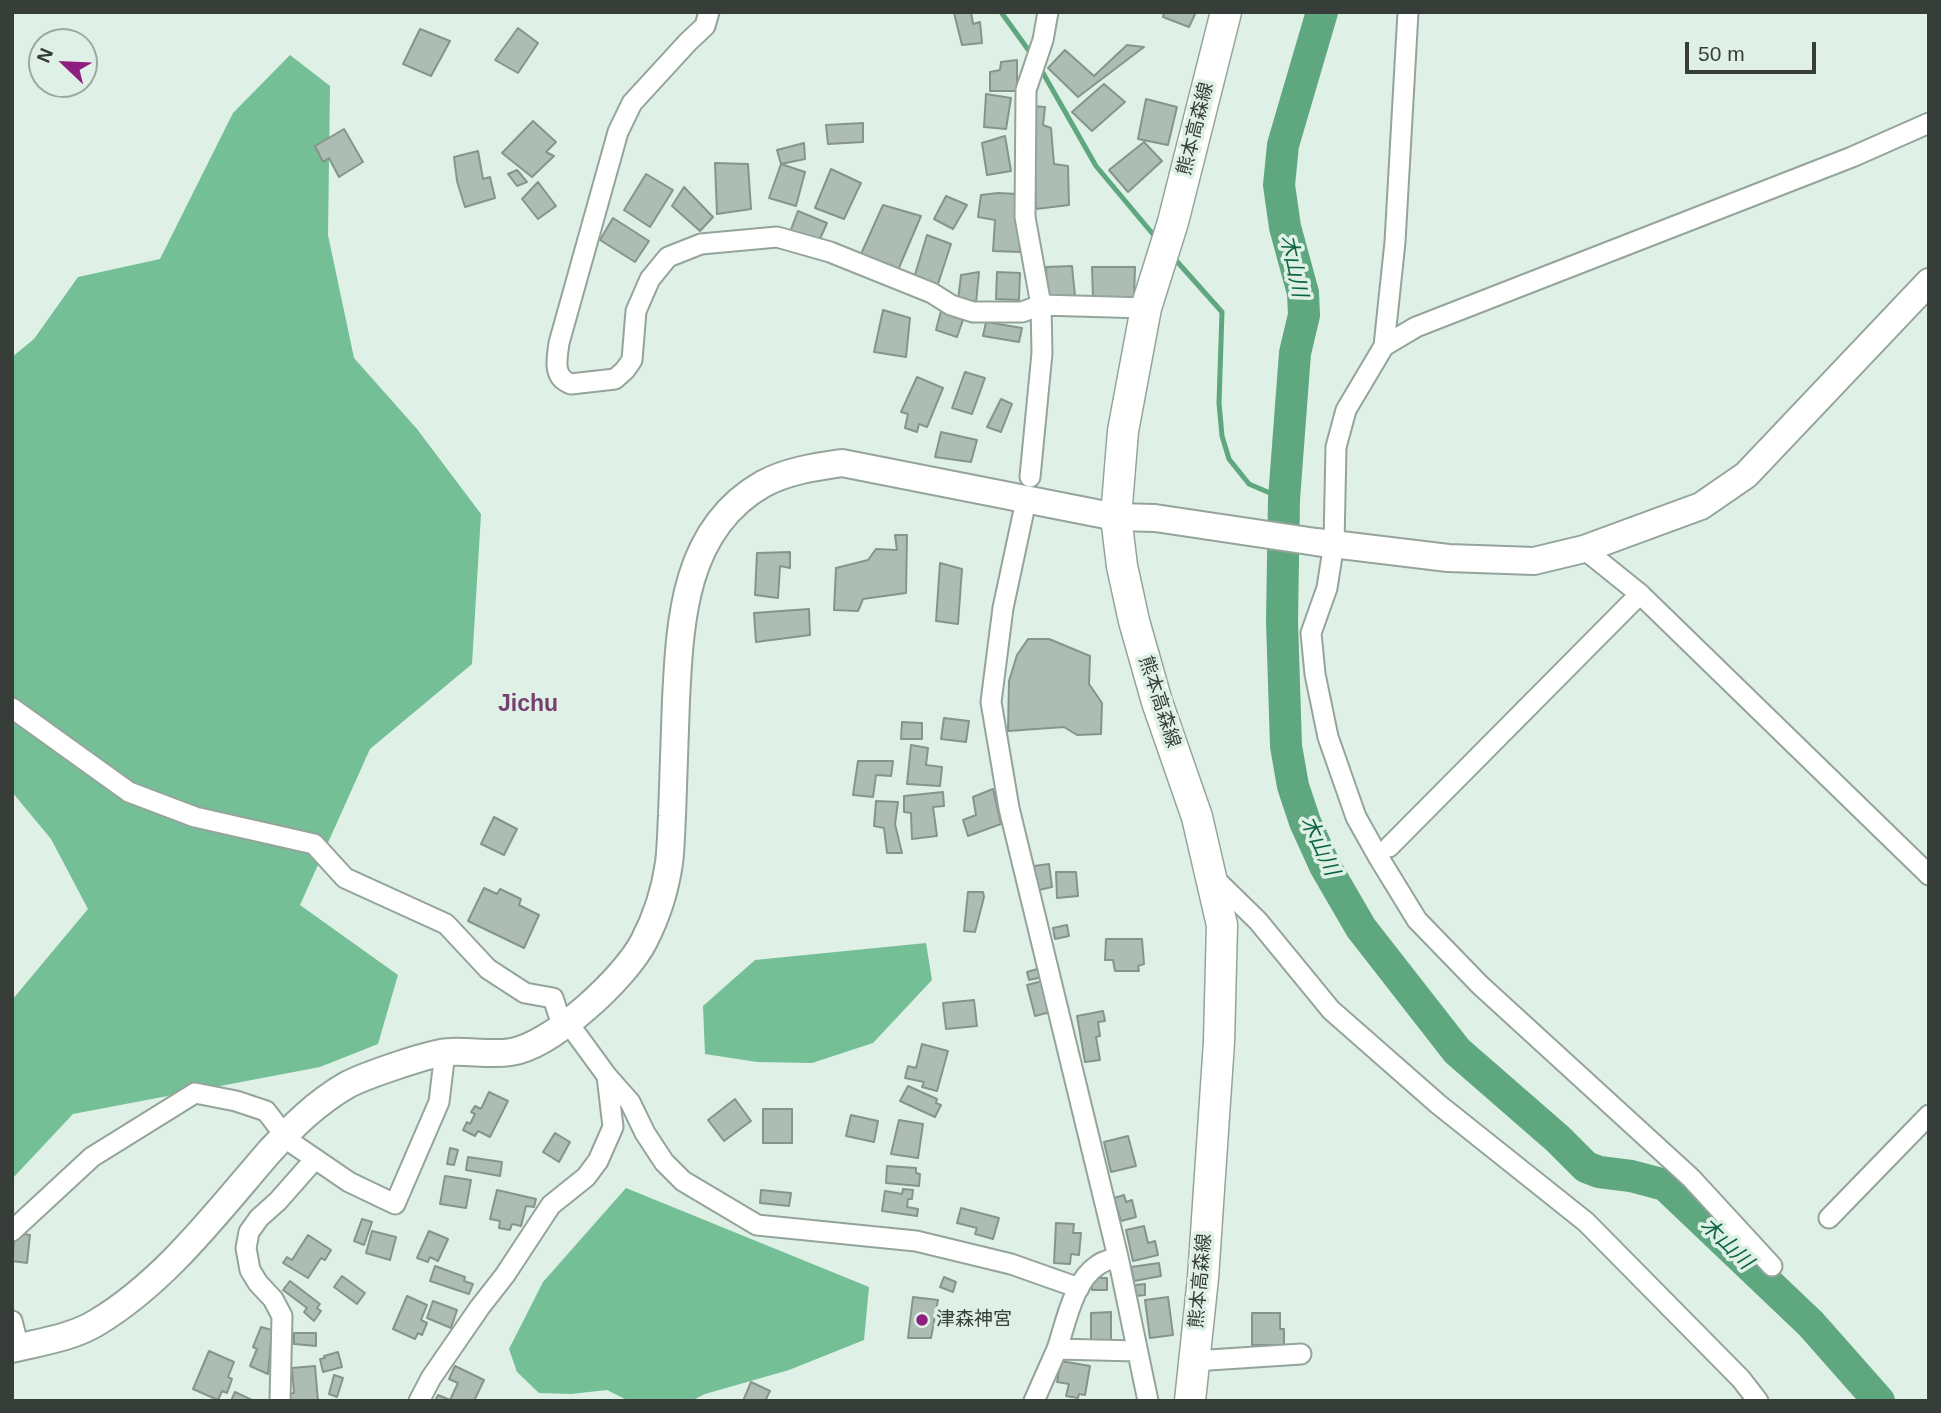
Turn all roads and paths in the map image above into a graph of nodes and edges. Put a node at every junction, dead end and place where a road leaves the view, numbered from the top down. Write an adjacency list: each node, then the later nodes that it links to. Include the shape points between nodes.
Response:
1 (709, 12): 7 (street, via 705,26 632,103 618,132 561,336 556,365 564,382 615,379 625,370 632,360 636,312 650,279 668,257 701,244 777,237 830,252 973,312 1022,312)
2 (1048, 12): 7 (street, via 1026,90 1025,217)
3 (1226, 12): 8 (main road, 熊本高森線, via 1173,222)
4 (1408, 12): 9 (street, via 1395,242)
5 (1929, 123): 9 (street, via 1416,327)
6 (1929, 282): 14 (street, via 1746,475 1701,506)
7 (1041, 305): 8 (street); 10 (street, via 1042,353)
8 (1146, 308): 12 (main road, 熊本高森線, via 1124,431)
9 (1384, 346): 13 (street, via 1346,410 1336,447)
10 (1030, 477)
11 (1024, 510): 28 (street, via 1003,608 990,702 1009,808)
12 (1116, 517): 13 (street, via 1155,518); 18 (main road, 熊本高森線, via 1134,621); 20 (street, via 842,463 800,469 763,484 727,512 703,545 689,582 682,621 670,860 662,900 642,945 611,985)
13 (1325, 543): 14 (street, via 1448,558 1534,561); 29 (street, via 1327,588 1311,633 1332,748 1356,817 1417,920 1480,985 1691,1178)
14 (1584, 549): 15 (street)
15 (1640, 594): 17 (street); 19 (street)
16 (12, 708): 20 (street, via 129,792 195,817 314,845 345,878 446,924 488,970 525,993 552,998 560,1019)
17 (1390, 847)
18 (1211, 875): 36 (main road, 熊本高森線, via 1222,925 1219,1042); 42 (street, via 1258,921 1331,1010 1438,1104 1586,1222)
19 (1929, 875)
20 (569, 1024): 21 (street, via 513,1052); 22 (street)
21 (445, 1052): 24 (street, via 349,1084); 25 (street, via 439,1102 395,1204)
22 (607, 1076): 30 (street, via 630,1102 664,1162 682,1181 757,1225 916,1241 1011,1264); 38 (street, via 613,1127 598,1161 551,1205)
23 (1929, 1115): 26 (street)
24 (283, 1134): 25 (street); 27 (street, via 266,1111 195,1093 92,1157); 32 (street, via 141,1292 95,1324)
25 (315, 1159): 37 (street, via 259,1218 246,1248 250,1270 282,1316)
26 (1829, 1218)
27 (12, 1231)
28 (1118, 1257): 30 (street, via 1097,1265); 34 (street)
29 (1772, 1266)
30 (1079, 1288): 33 (street)
31 (12, 1321): 32 (street)
32 (16, 1348)
33 (1057, 1349): 34 (street); 39 (street)
34 (1137, 1351): 40 (street)
35 (1301, 1354): 36 (street)
36 (1194, 1361): 41 (main road, 熊本高森線)
37 (280, 1401)
38 (419, 1401)
39 (1034, 1401)
40 (1148, 1401)
41 (1190, 1401)
42 (1758, 1401)

